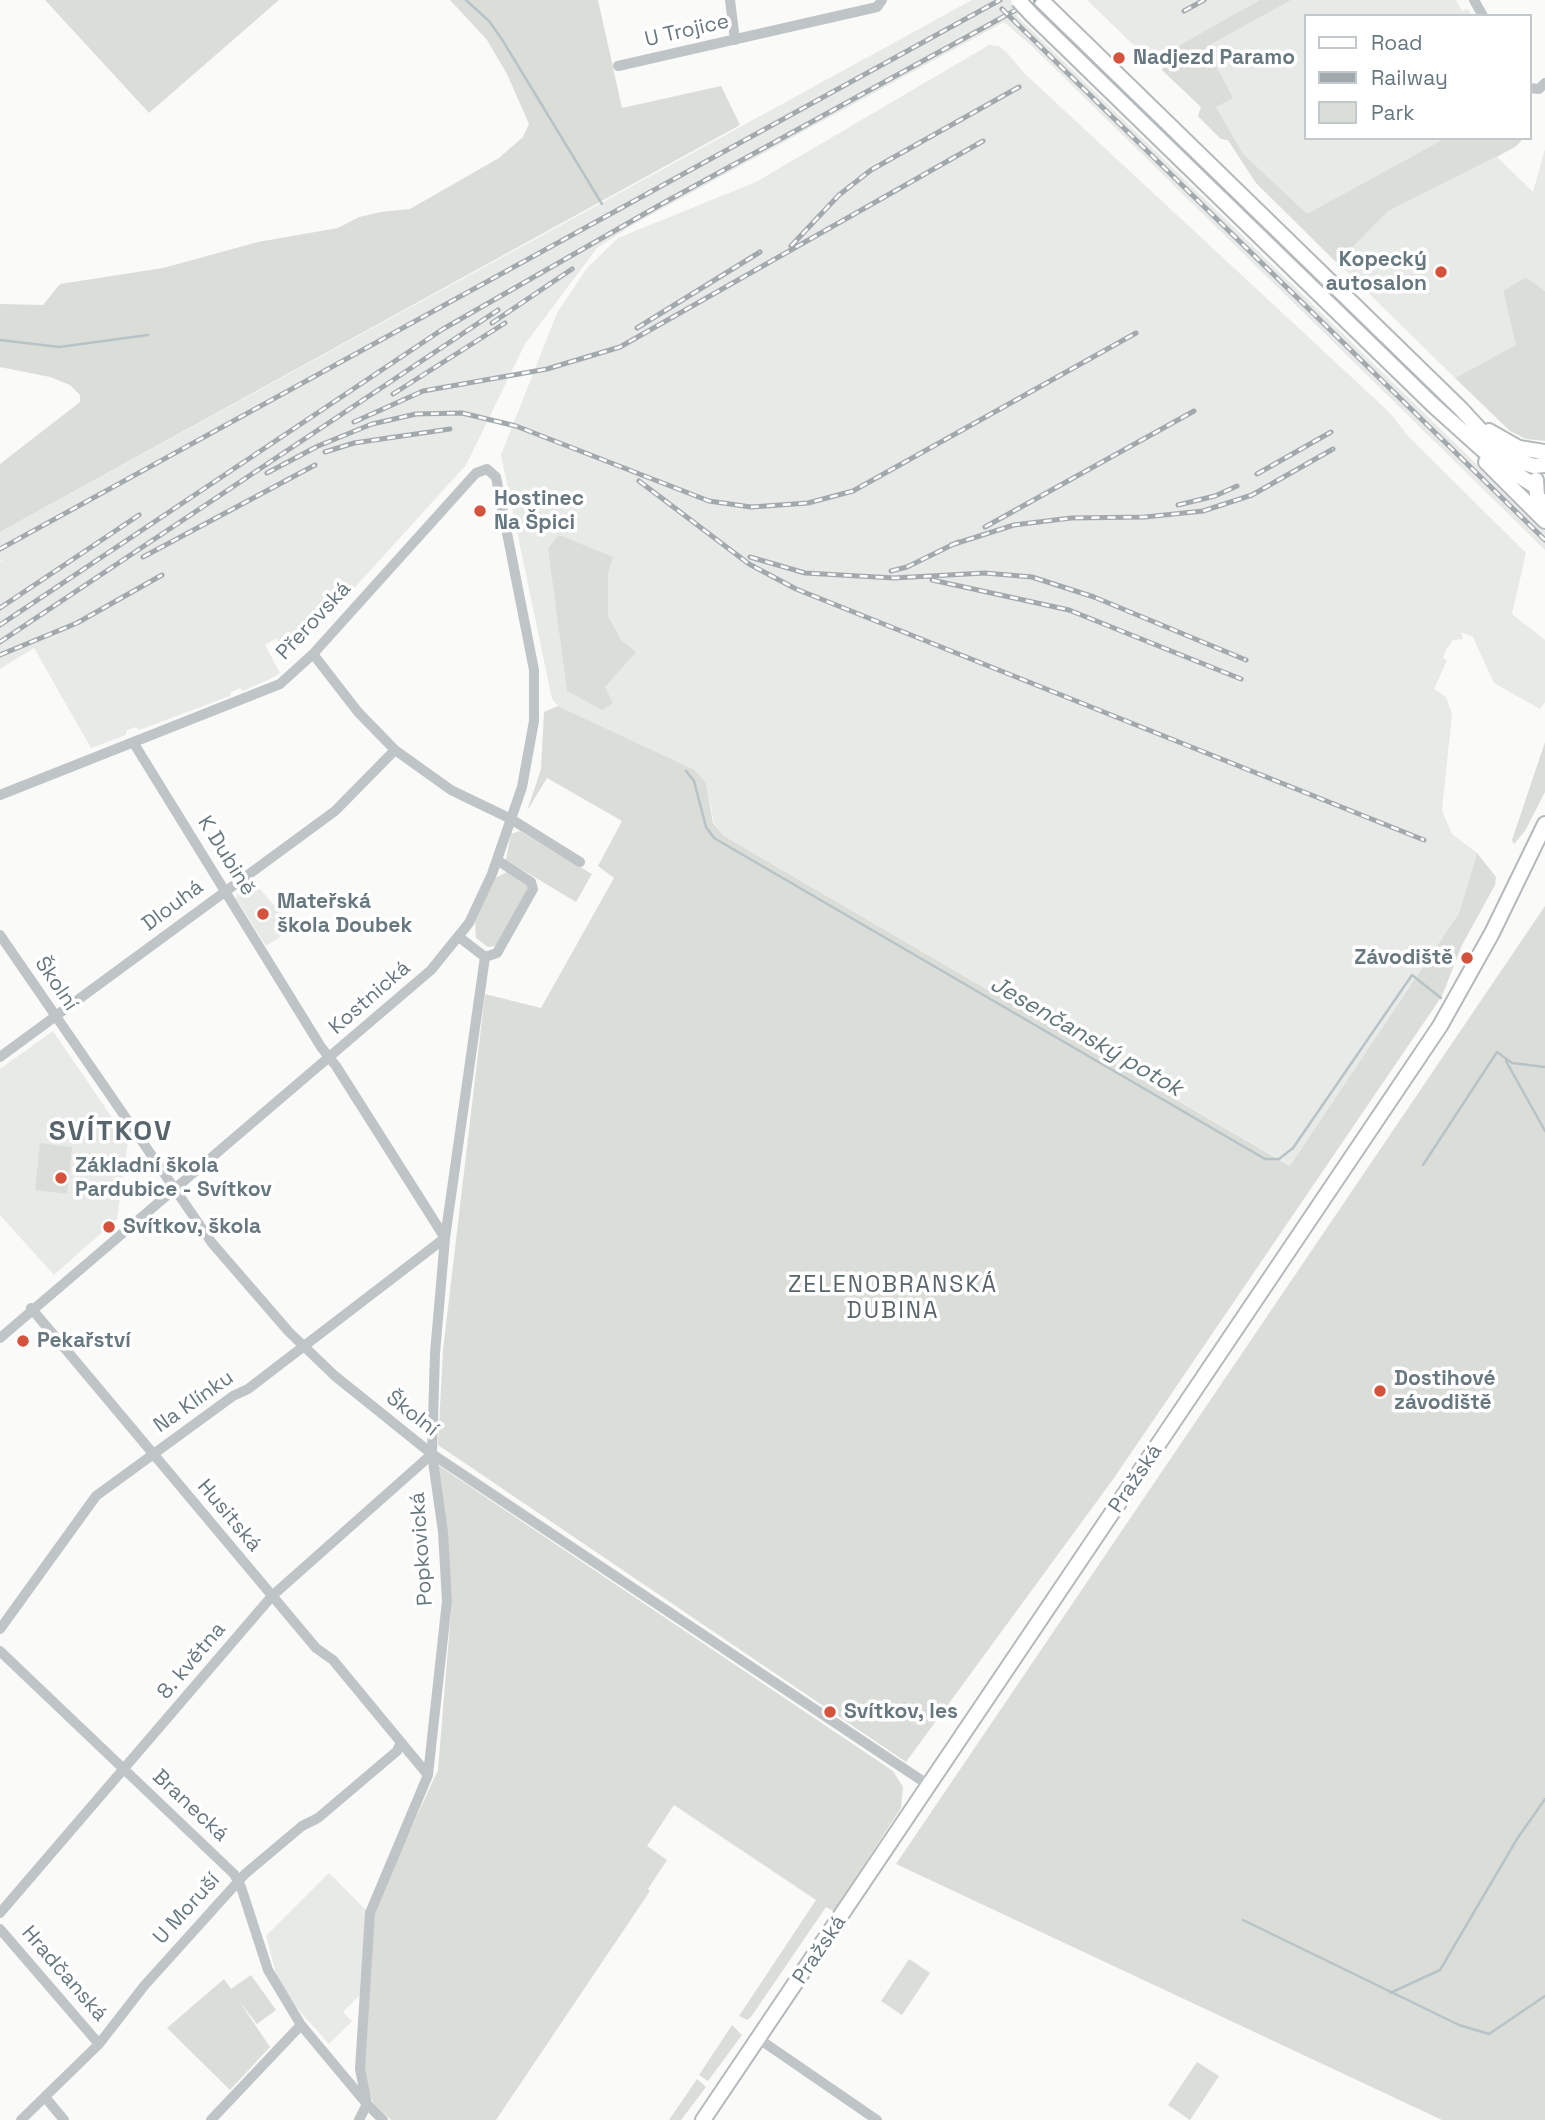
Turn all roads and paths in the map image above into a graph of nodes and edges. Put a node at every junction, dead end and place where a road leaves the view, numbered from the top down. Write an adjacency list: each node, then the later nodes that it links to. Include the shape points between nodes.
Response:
1 (730, 0): 5 (street)
2 (882, 0): 5 (street, U Trojice, via 877,7)
3 (1018, 0): 7 (main road, bridge)
4 (1044, 3): 8 (main road)
5 (735, 40): 6 (street, U Trojice)
6 (618, 66)
7 (1433, 405): 12 (main road, via 1493,459); 14 (main road)
8 (1461, 409): 9 (main road, via 1509,443); 10 (main road, via 1504,453 1528,464)
9 (1545, 452)
10 (1545, 465): 12 (main road)
11 (496, 477): 15 (street, Přerovská, via 487,469 476,472); 19 (street, Kostnická, via 536,696 527,768)
12 (1535, 486): 13 (main road, via 1536,496)
13 (1545, 506)
14 (1545, 521)
15 (313, 654): 16 (street, Přerovská, via 270,689); 17 (street)
16 (133, 742): 18 (street, Přerovská); 23 (street, K Dubině)
17 (395, 750): 19 (street, via 451,790); 23 (street, Dlouhá, via 346,803)
18 (0, 794)
19 (512, 819): 21 (street, Kostnická); 22 (street)
20 (1545, 824): 45 (main road, Pražská, via 1440,1026)
21 (497, 860): 25 (street, Kostnická, via 478,907); 26 (street, via 531,882 533,889 497,953)
22 (580, 862)
23 (225, 891): 27 (street, Dlouhá); 28 (street, K Dubině)
24 (0, 935): 27 (street, Školní)
25 (459, 937): 26 (street); 28 (street, Kostnická, via 431,970)
26 (485, 957): 31 (street, Popkovická)
27 (55, 1017): 29 (street, Dlouhá); 30 (street, Školní)
28 (330, 1057): 30 (street, Kostnická); 31 (street, K Dubině)
29 (0, 1058)
30 (173, 1187): 32 (street, Kostnická); 34 (street, Školní, via 235,1271)
31 (445, 1238): 34 (street, Na Klínku); 35 (street, Popkovická)
32 (31, 1308): 33 (street, Kostnická); 36 (street, Husitská)
33 (0, 1338)
34 (303, 1346): 35 (street, Školní); 36 (street, Na Klínku)
35 (432, 1454): 37 (street, 8. května); 41 (street, Popkovická, via 447,1601); 45 (street, Školní)
36 (152, 1455): 37 (street, Husitská); 38 (street, Na Klínku, via 92,1501)
37 (272, 1596): 40 (street, Husitská, via 316,1648 333,1660); 43 (street, 8. května)
38 (0, 1629)
39 (0, 1651): 43 (street, Branecká)
40 (400, 1744): 42 (street, Husitská); 46 (street, U Moruší, via 328,1810 302,1826)
41 (432, 1751): 42 (street); 44 (street, Popkovická)
42 (411, 1754): 44 (street, Husitská)
43 (124, 1771): 46 (street, Branecká); 47 (street, 8. května)
44 (428, 1775): 53 (street, Popkovická, via 370,1913 360,2049)
45 (930, 1786): 50 (main road, Pražská)
46 (238, 1881): 49 (street, Branecká, via 268,1970); 51 (street, U Moruší)
47 (0, 1913)
48 (0, 1929): 51 (street, Hradčanská)
49 (301, 2025): 53 (street, Branecká); 56 (street)
50 (760, 2039): 59 (main road, Pražská); 60 (street)
51 (99, 2044): 52 (street, U Moruší)
52 (45, 2097): 54 (street, U Moruší); 55 (street)
53 (368, 2104): 57 (street); 58 (street)
54 (21, 2120)
55 (64, 2120)
56 (211, 2120)
57 (359, 2120)
58 (383, 2120)
59 (703, 2120)
60 (877, 2120)

